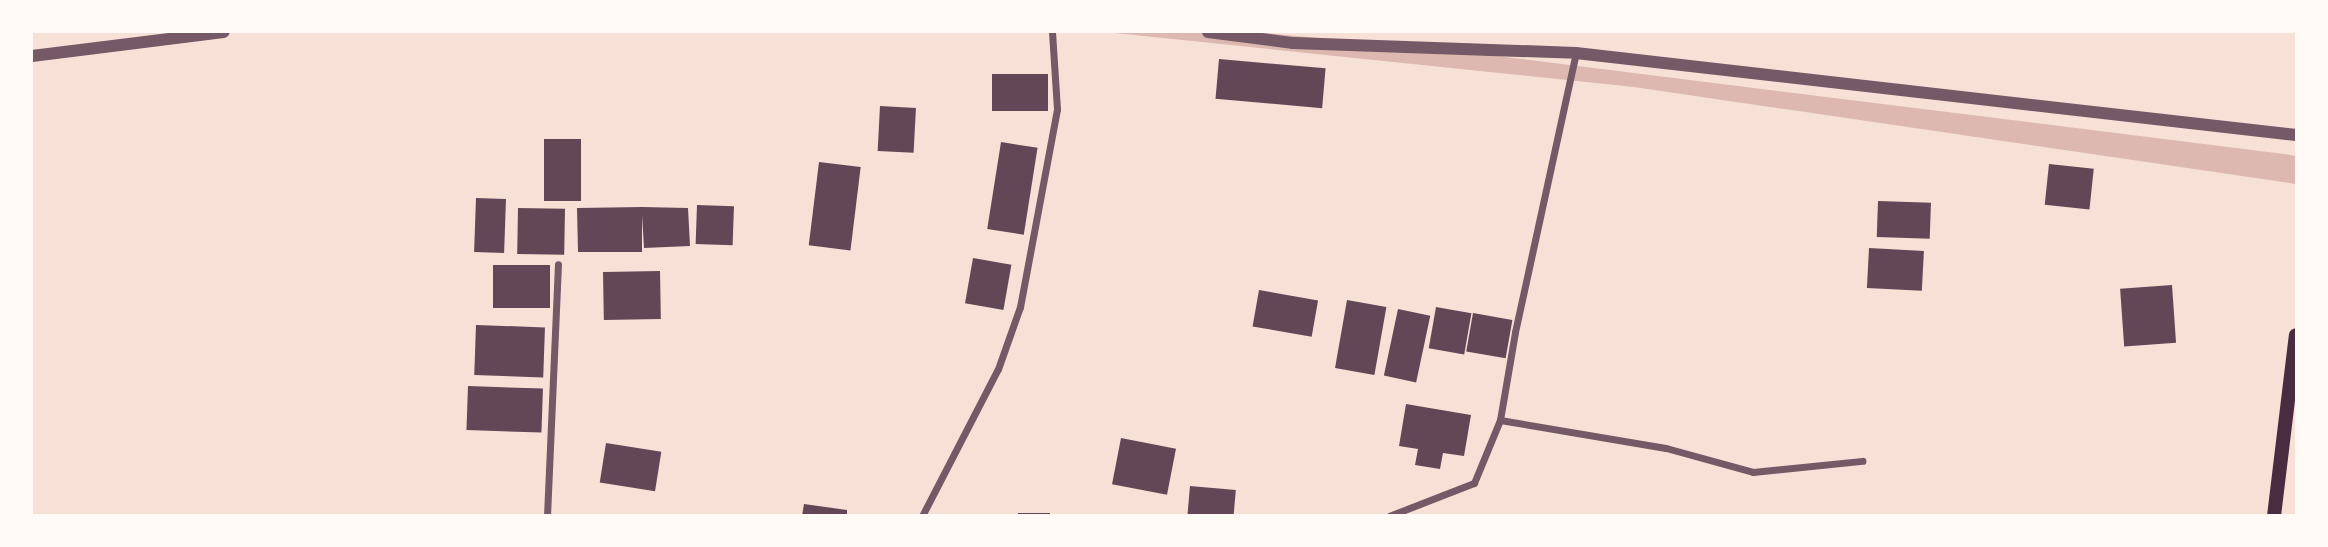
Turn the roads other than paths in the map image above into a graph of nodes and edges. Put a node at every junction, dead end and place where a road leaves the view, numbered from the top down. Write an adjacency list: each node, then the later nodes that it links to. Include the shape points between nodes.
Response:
1 (224, 32): 4 (street)
2 (1052, 32): 13 (street, via 1057,108 1020,307 998,369)
3 (1208, 32): 5 (street, via 1293,43)
4 (179, 33): 6 (street)
5 (1575, 55): 7 (street); 10 (street)
6 (32, 57)
7 (2297, 135)
8 (558, 264): 12 (street)
9 (2297, 335): 15 (main road)
10 (1500, 420): 11 (street, via 1666,448 1752,472); 14 (street, via 1474,483)
11 (1861, 461)
12 (547, 516)
13 (922, 516)
14 (1389, 516)
15 (2274, 516)

